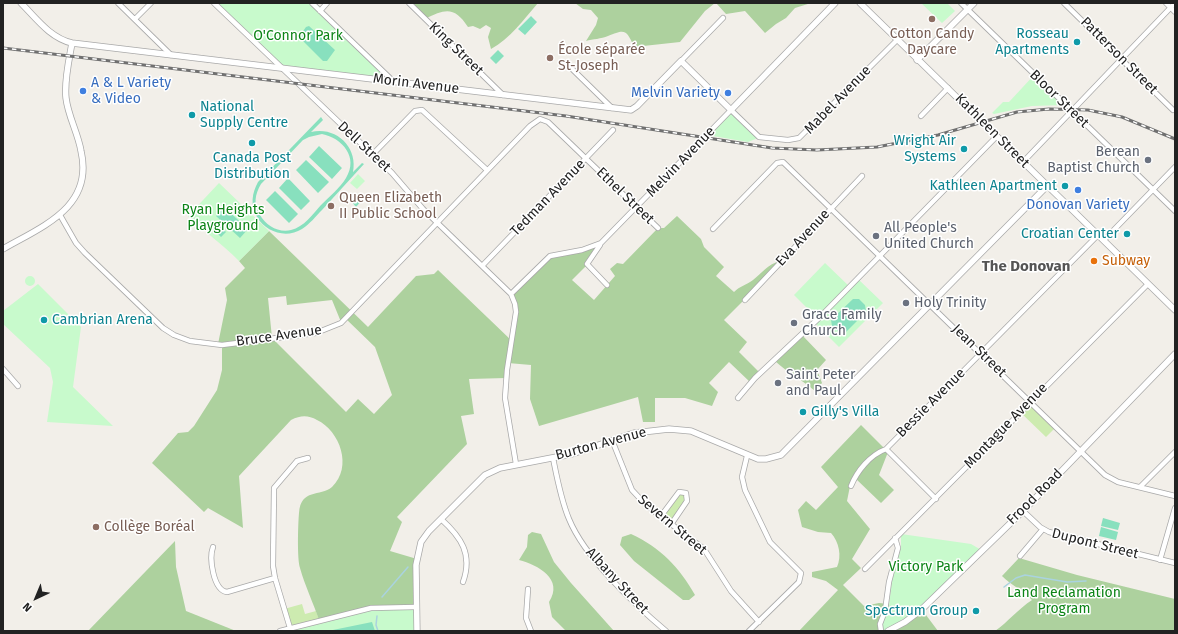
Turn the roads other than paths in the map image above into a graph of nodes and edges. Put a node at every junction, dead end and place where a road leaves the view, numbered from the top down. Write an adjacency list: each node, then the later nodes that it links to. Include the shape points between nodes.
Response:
1 (21, 3): 22 (street, Morin Avenue, via 58,39)
2 (118, 3): 20 (street)
3 (151, 3): 20 (street)
4 (214, 3): 28 (street, Dell Street)
5 (312, 3): 17 (street)
6 (327, 3): 17 (street)
7 (409, 3): 31 (street, King Street)
8 (835, 3): 33 (street, Melvin Avenue)
9 (860, 3): 21 (street, Kathleen Street)
10 (961, 3): 16 (street, Bloor Street)
11 (974, 3): 16 (street)
12 (1064, 3): 24 (street, Patterson Street)
13 (1166, 3): 15 (street)
14 (1175, 3): 15 (street)
15 (1170, 8): 18 (street); 24 (street)
16 (968, 10): 25 (street); 35 (street, Bloor Street)
17 (320, 11): 29 (street)
18 (1175, 12)
19 (723, 18): 26 (street, Morin Avenue)
20 (135, 19): 23 (street)
21 (897, 40): 25 (street, Kathleen Street); 33 (street, Mabel Avenue, via 803,136 788,140 759,137)
22 (72, 43): 23 (street, Morin Avenue); 51 (street, via 66,97 82,152 84,170 79,191)
23 (171, 55): 28 (street, Morin Avenue)
24 (1122, 59): 34 (street, Patterson Street); 35 (street)
25 (917, 60): 30 (street, Kathleen Street)
26 (681, 61): 32 (street, Morin Avenue, via 634,109); 33 (street, Mabel Avenue)
27 (567, 64): 32 (street)
28 (280, 68): 29 (street, Morin Avenue); 40 (street, Dell Street)
29 (393, 81): 31 (street, Morin Avenue)
30 (948, 88): 36 (street); 39 (street, Kathleen Street)
31 (503, 95): 32 (street, Morin Avenue)
32 (612, 108)
33 (731, 110): 49 (street, Melvin Avenue)
34 (1173, 110)
35 (1072, 111): 42 (street); 47 (street, Bloor Street)
36 (921, 116)
37 (537, 120): 41 (street, Ethel Street, via 548,122); 44 (street, Bruce Avenue)
38 (613, 130): 41 (street, Tedman Avenue)
39 (997, 136): 42 (street, Kathleen Street); 59 (street)
40 (372, 154): 44 (street, via 417,110 425,112); 52 (street, Dell Street)
41 (586, 158): 49 (street, Ethel Street); 60 (street, Tedman Avenue)
42 (1023, 162): 46 (street, Kathleen Street)
43 (1175, 167): 47 (street)
44 (487, 170): 52 (street, Bruce Avenue)
45 (862, 176): 48 (street, Eva Avenue)
46 (1047, 186): 55 (street, Kathleen Street); 65 (street, Burton Avenue)
47 (1153, 189): 50 (street, Bloor Street); 56 (street)
48 (832, 207): 54 (street, Jean Street, via 787,164 780,161); 59 (street, Jean Street); 64 (street, Eva Avenue)
49 (636, 208): 53 (street, Ethel Street); 57 (street, Melvin Avenue)
50 (1175, 211)
51 (60, 216): 52 (street, Bruce Avenue, via 85,253 163,328 183,338 213,345 316,333 335,326 346,318); 58 (street)
52 (437, 223): 60 (street, Dell Street)
53 (658, 228)
54 (713, 229)
55 (1098, 234): 56 (street, Kathleen Street); 67 (street, Bessie Avenue)
56 (1104, 240): 61 (street, Kathleen Street)
57 (601, 243): 62 (street, via 587,264); 63 (street, Melvin Avenue, via 582,250 550,256)
58 (3, 249)
59 (881, 255): 65 (street, Jean Street); 71 (street, via 755,378)
60 (482, 266): 63 (street, Dell Street)
61 (1148, 284): 66 (street, Kathleen Street); 72 (street, Montague Avenue)
62 (607, 285)
63 (511, 294): 80 (street, via 516,312 505,398)
64 (745, 300)
65 (931, 304): 67 (street, Jean Street); 77 (street, Burton Avenue, via 781,455 766,459)
66 (1175, 310)
67 (980, 353): 72 (street, Jean Street); 74 (street, Bessie Avenue)
68 (1175, 354): 75 (street, Frood Road)
69 (3, 369): 70 (street)
70 (18, 386)
71 (738, 398)
72 (1030, 401): 75 (street, Jean Street); 84 (street, Montague Avenue)
73 (612, 440): 77 (street, Burton Avenue, via 641,431 691,431); 79 (street, Burton Avenue); 87 (street, Severn Street, via 632,490 641,501)
74 (886, 449): 81 (street, Bessie Avenue, via 870,460); 84 (street)
75 (1081, 452): 82 (street, Jean Street, via 1109,478); 86 (street, Frood Road)
76 (1175, 452): 82 (street)
77 (748, 456): 101 (street, via 742,477 745,490 770,542 801,574 799,582)
78 (308, 458): 97 (street, via 297,461 274,488)
79 (553, 458): 80 (street, Burton Avenue); 106 (street, Albany Street, via 569,519 584,546 604,571)
80 (516, 464): 88 (street, Burton Avenue, via 485,475)
81 (850, 486)
82 (1140, 487): 83 (street, Jean Street)
83 (1175, 496)
84 (936, 499): 91 (street, Montague Avenue)
85 (1175, 508): 94 (street)
86 (1023, 510): 90 (street, Dupont Street); 109 (street, Frood Road, via 921,610)
87 (661, 516): 89 (street, Severn Street); 89 (street, via 679,492 686,493 687,501)
88 (441, 519): 98 (street, via 463,544 466,571); 100 (street, Burton Avenue, via 424,537 418,550)
89 (672, 523): 101 (street, Severn Street, via 704,549 730,591)
90 (1043, 529): 93 (street); 94 (street, Dupont Street)
91 (895, 538): 96 (street, Montague Avenue); 108 (street, via 898,548 880,624)
92 (213, 547): 97 (street, via 211,560 217,587 220,590 227,592)
93 (1020, 556)
94 (1160, 560): 95 (street, Dupont Street)
95 (1175, 564)
96 (865, 569)
97 (275, 578): 102 (street)
98 (463, 582)
99 (528, 589): 105 (street, via 526,618)
100 (416, 607): 102 (street, via 370,608); 104 (street, Burton Avenue)
101 (759, 622): 107 (street)
102 (290, 628): 103 (street)
103 (280, 631)
104 (417, 631)
105 (531, 631)
106 (666, 631)
107 (749, 631)
108 (881, 631)
109 (888, 631)

